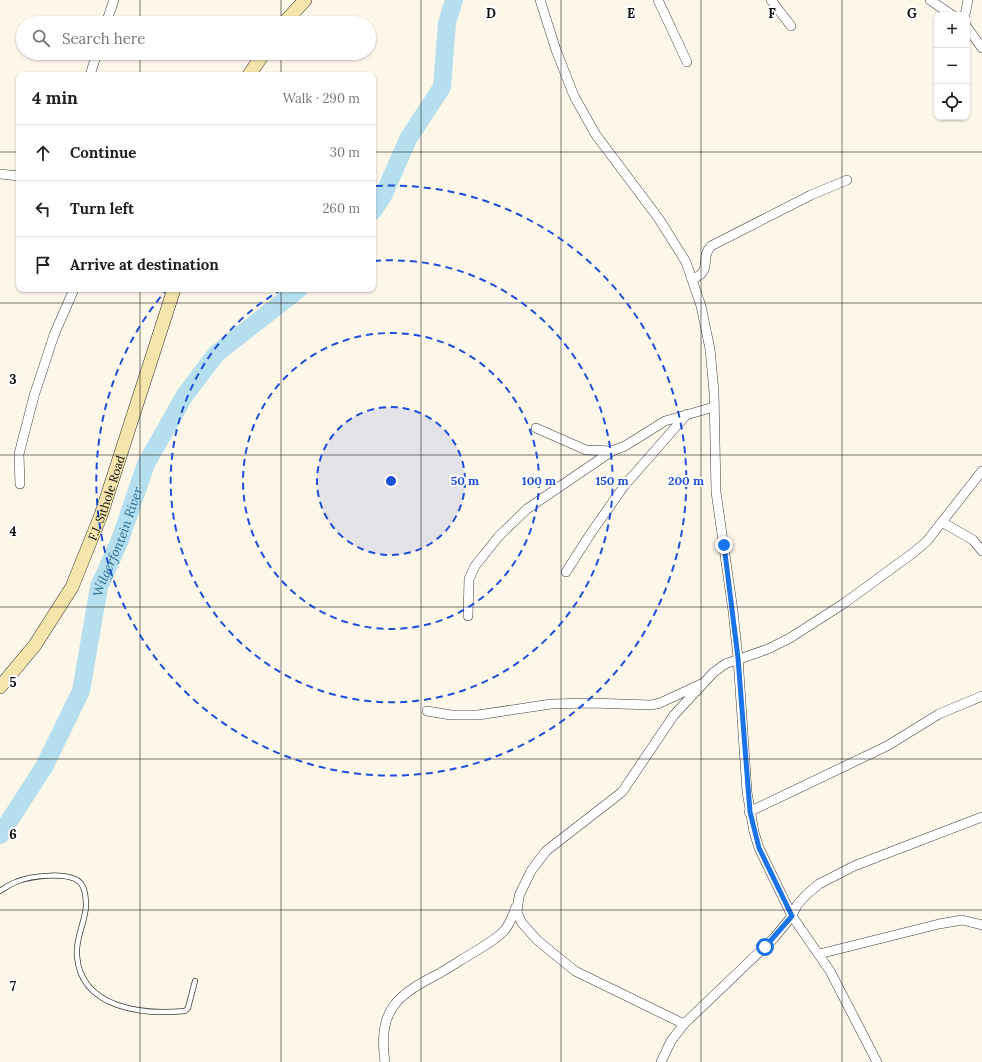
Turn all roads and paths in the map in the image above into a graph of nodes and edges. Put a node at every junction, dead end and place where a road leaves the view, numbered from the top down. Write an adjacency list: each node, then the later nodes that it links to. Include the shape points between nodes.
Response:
1 (114, 0): 10 (street)
2 (305, 0): 11 (street)
3 (540, 0): 23 (street, via 574,96 596,135 659,219 686,262)
4 (658, 0): 17 (street)
5 (771, 0): 12 (street)
6 (930, 0): 8 (street)
7 (968, 0): 9 (street)
8 (948, 12)
9 (966, 12)
10 (108, 16)
11 (290, 16)
12 (792, 26)
13 (970, 31): 14 (street)
14 (982, 48)
15 (95, 60): 18 (street)
16 (259, 60): 19 (street)
17 (687, 62)
18 (91, 72)
19 (251, 72)
20 (0, 174): 21 (street)
21 (16, 176)
22 (848, 180): 23 (street, via 715,243 707,250 705,269)
23 (692, 279): 26 (street, via 710,349)
24 (73, 292): 31 (street, via 54,335 34,396 19,454)
25 (173, 292): 38 (street, F.J. Sithole Road, via 101,515 72,587 35,645)
26 (714, 407): 27 (street); 36 (street, via 716,492)
27 (687, 414): 29 (street, via 665,421); 34 (street, via 624,486)
28 (536, 428): 29 (street, via 586,450)
29 (612, 451): 35 (street, via 527,509 499,536 474,566 469,579)
30 (982, 471): 32 (street)
31 (20, 484)
32 (942, 522): 33 (street, via 973,540); 36 (street, via 927,542 843,604 778,644)
33 (982, 551)
34 (566, 572)
35 (468, 616)
36 (738, 658): 37 (street, via 721,667); 41 (street)
37 (706, 681): 40 (street, via 670,699 651,705 551,704 478,715 451,715); 44 (street, via 674,715 622,792 546,850 522,888)
38 (0, 687)
39 (982, 696): 41 (street, via 939,714 887,746)
40 (427, 711)
41 (750, 812): 45 (street, via 759,848)
42 (982, 817): 45 (street, via 854,866 819,884 806,894)
43 (0, 891): 48 (lane, via 16,882 42,876 63,876 76,879 82,884 86,905 77,946 78,966 86,984 98,997 107,1002 155,1011 185,1011)
44 (517, 906): 49 (street, via 522,924 564,964); 50 (street, via 505,930 497,937 401,995 387,1019)
45 (792, 916): 47 (street); 49 (street, via 765,947)
46 (982, 925): 47 (street, via 962,920 939,924)
47 (819, 954): 52 (street)
48 (195, 981)
49 (684, 1024): 51 (street, via 671,1041)
50 (385, 1062)
51 (661, 1062)
52 (877, 1062)

